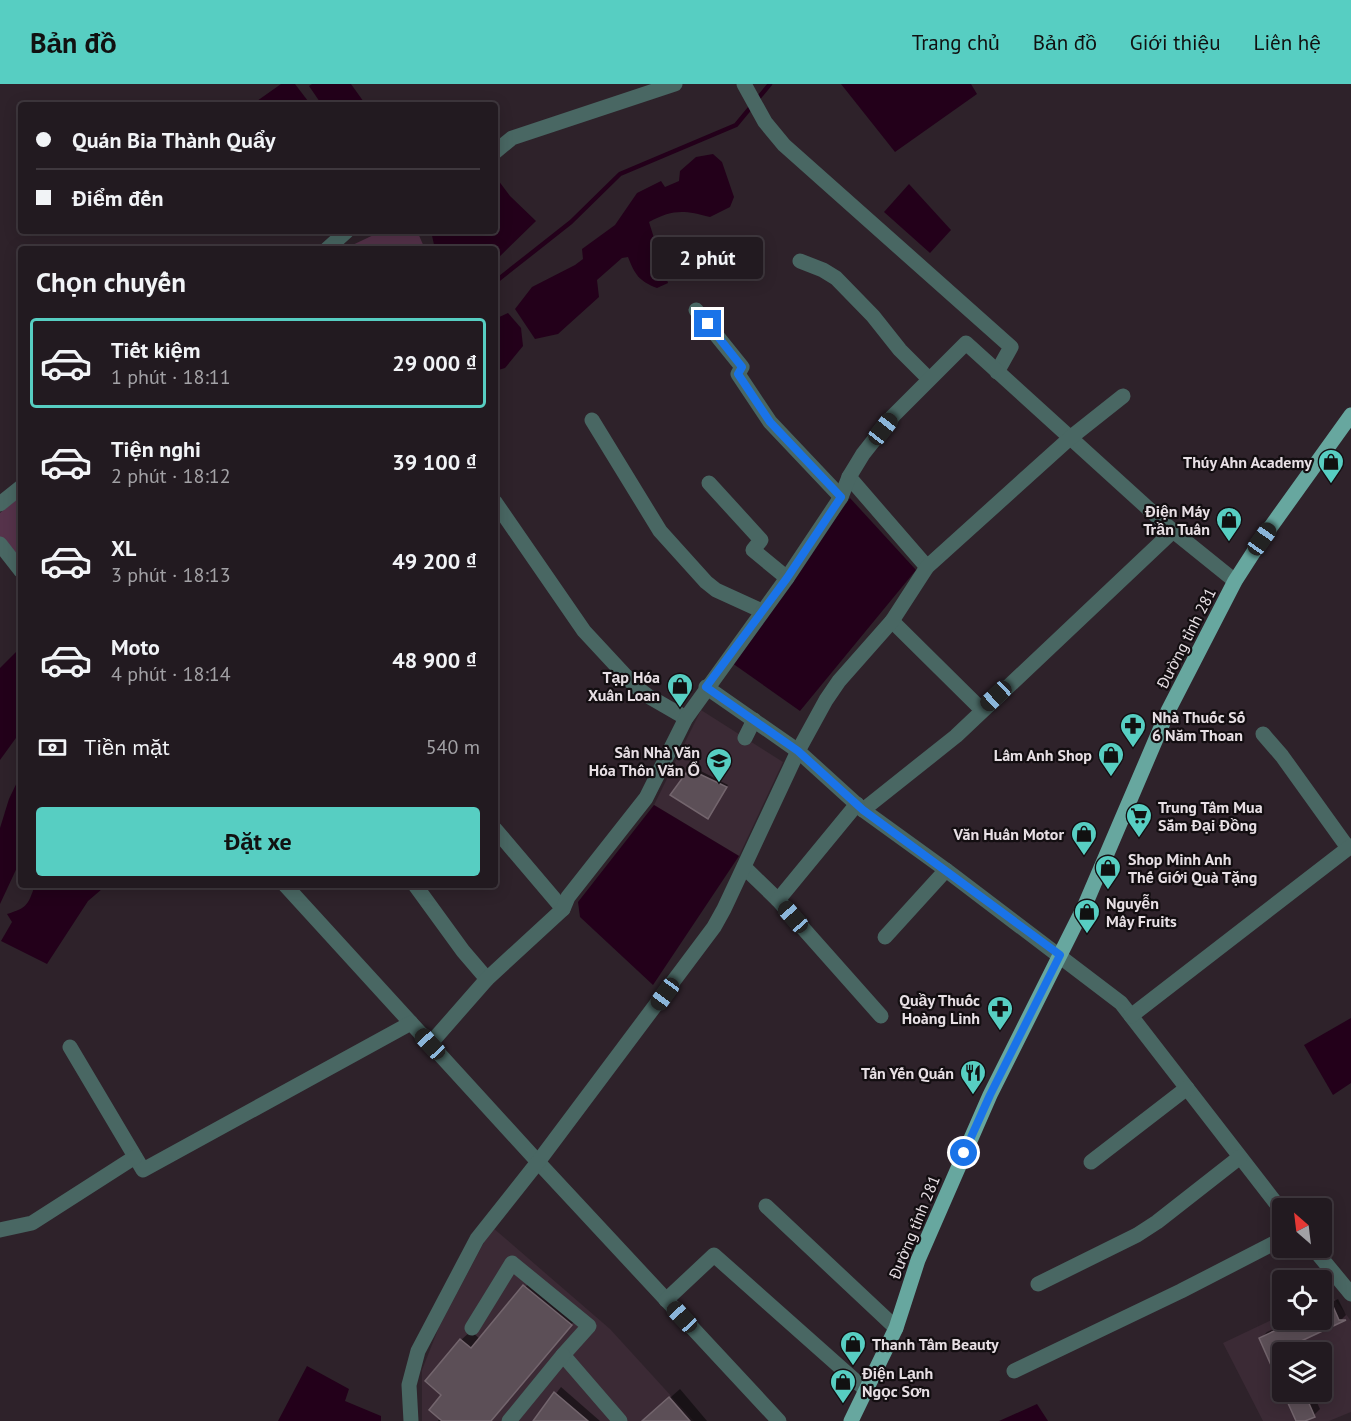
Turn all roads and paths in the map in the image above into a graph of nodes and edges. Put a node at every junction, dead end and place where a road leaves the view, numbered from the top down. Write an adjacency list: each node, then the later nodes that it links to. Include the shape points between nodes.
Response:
1 (675, 84): 3 (street, via 512,138)
2 (744, 84): 8 (street, via 765,122 784,145 1011,347)
3 (498, 150)
4 (344, 234): 5 (street)
5 (330, 246)
6 (800, 261): 9 (street, via 836,278)
7 (696, 310): 17 (street, via 742,367 738,374 763,412)
8 (997, 372): 9 (street, via 966,343); 13 (street)
9 (928, 379): 14 (street, via 893,416)
10 (1123, 396): 13 (street)
11 (1351, 415): 25 (main road, Đường tỉnh 281)
12 (592, 420): 26 (street, via 651,518 706,582)
13 (1070, 438): 20 (street); 23 (street)
14 (849, 477): 17 (street); 23 (street)
15 (709, 483): 24 (street, via 761,540 753,550)
16 (18, 490): 18 (street)
17 (841, 497): 24 (street)
18 (0, 504)
19 (498, 506): 30 (street, via 584,631 636,687)
20 (1173, 531): 25 (street); 29 (street)
21 (0, 544): 22 (street)
22 (18, 567)
23 (927, 567): 27 (street)
24 (787, 578): 26 (street)
25 (1235, 581): 45 (main road, Đường tỉnh 281, via 1168,711 1090,895)
26 (762, 610): 28 (street)
27 (892, 621): 29 (street); 34 (street, via 839,681)
28 (706, 687): 30 (street); 31 (street)
29 (982, 710): 35 (street, via 956,736)
30 (686, 718): 43 (street, via 646,798 568,897)
31 (754, 720): 33 (street); 34 (street)
32 (1263, 734): 37 (street)
33 (745, 738)
34 (798, 751): 35 (street); 38 (street)
35 (860, 807): 39 (street); 42 (street)
36 (498, 833): 43 (street)
37 (1350, 847): 48 (street)
38 (744, 867): 42 (street); 55 (street, via 714,927)
39 (946, 870): 44 (street); 45 (street)
40 (288, 888): 49 (street)
41 (417, 888): 46 (street)
42 (778, 900): 47 (street)
43 (563, 909): 46 (street)
44 (885, 937)
45 (1060, 955): 48 (street, via 1121,1003); 66 (main road, Đường tỉnh 281, via 986,1104 918,1260)
46 (488, 980): 50 (street)
47 (881, 1016)
48 (1131, 1016): 52 (street)
49 (411, 1023): 50 (street); 54 (street, via 143,1170)
50 (430, 1044): 55 (street)
51 (70, 1047): 54 (street)
52 (1187, 1088): 53 (street); 56 (street)
53 (1240, 1156): 57 (street); 62 (street, via 1158,1222)
54 (135, 1157): 59 (street, via 32,1223)
55 (538, 1162): 64 (street); 70 (street, via 477,1239 417,1351 409,1385)
56 (1091, 1162)
57 (1272, 1198)
58 (766, 1206): 66 (street)
59 (0, 1230)
60 (1272, 1244): 68 (street)
61 (1322, 1258): 63 (street)
62 (1038, 1284)
63 (1348, 1285)
64 (666, 1300): 69 (street, via 714,1255); 73 (street)
65 (472, 1328): 67 (street, via 512,1263 589,1326)
66 (896, 1328): 69 (main road, Đường tỉnh 281)
67 (563, 1355): 71 (street); 72 (street)
68 (1014, 1371)
69 (867, 1390): 74 (main road, Đường tỉnh 281)
70 (411, 1421)
71 (509, 1421)
72 (620, 1421)
73 (780, 1421)
74 (851, 1421)

